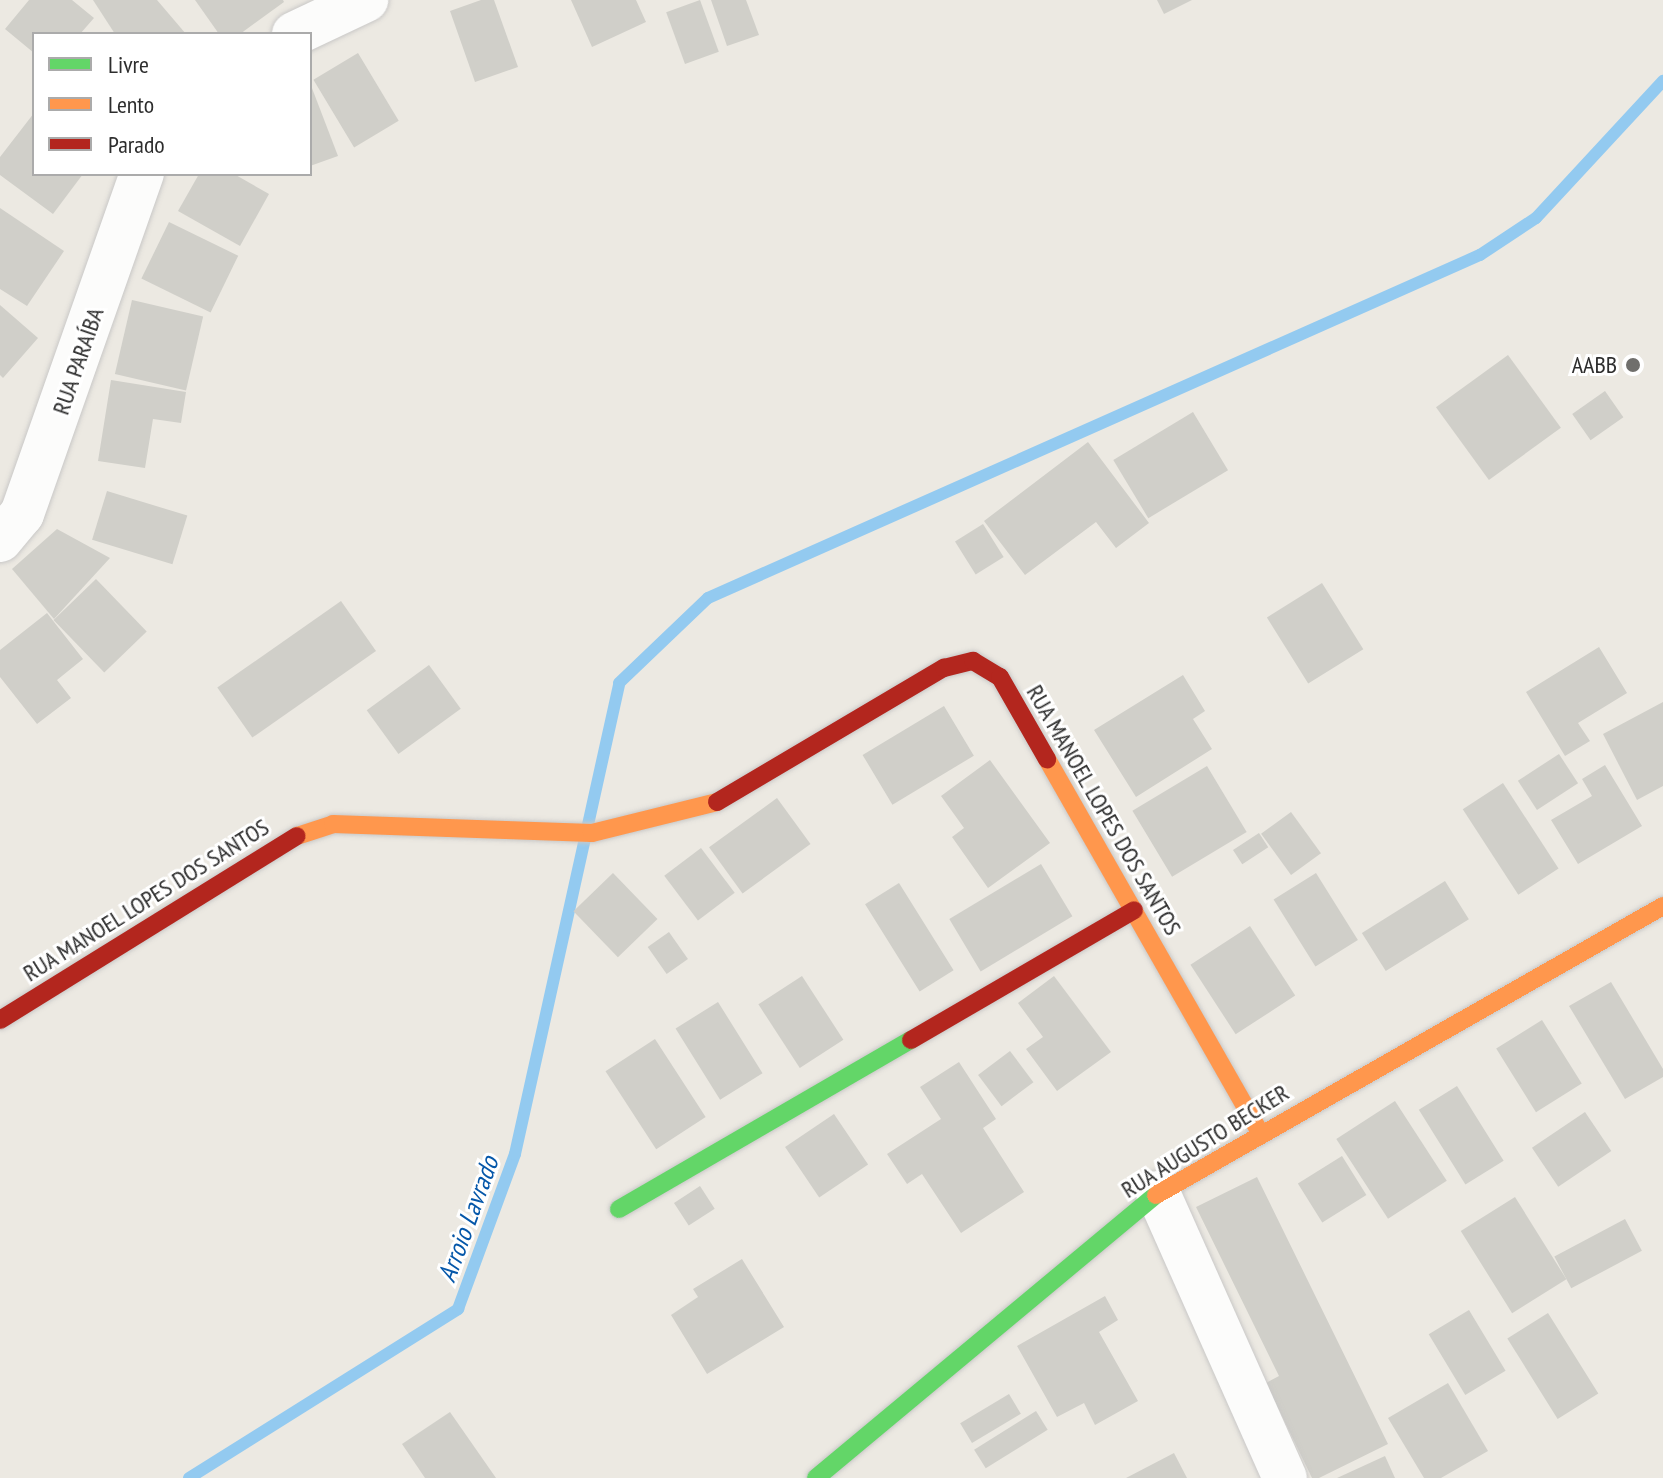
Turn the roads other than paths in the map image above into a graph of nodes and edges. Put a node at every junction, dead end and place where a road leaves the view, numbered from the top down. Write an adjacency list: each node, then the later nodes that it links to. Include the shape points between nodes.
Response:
1 (366, 0): 2 (street)
2 (298, 32)
3 (141, 176): 4 (street, RUA PARAÍBA, via 22,514)
4 (0, 540)
5 (1663, 906): 8 (street, RUA AUGUSTO BECKER)
6 (1134, 910): 7 (street, RUA MANOEL LOPES DOS SANTOS, via 1000,677 973,661 944,668 763,782 722,801 592,833 333,824 285,840); 8 (street, RUA MANOEL LOPES DOS SANTOS); 10 (street)
7 (0, 1020)
8 (1259, 1131): 9 (street, RUA AUGUSTO BECKER)
9 (1158, 1193): 11 (street, RUA AUGUSTO BECKER); 12 (street)
10 (619, 1209)
11 (816, 1478)
12 (1285, 1478)

